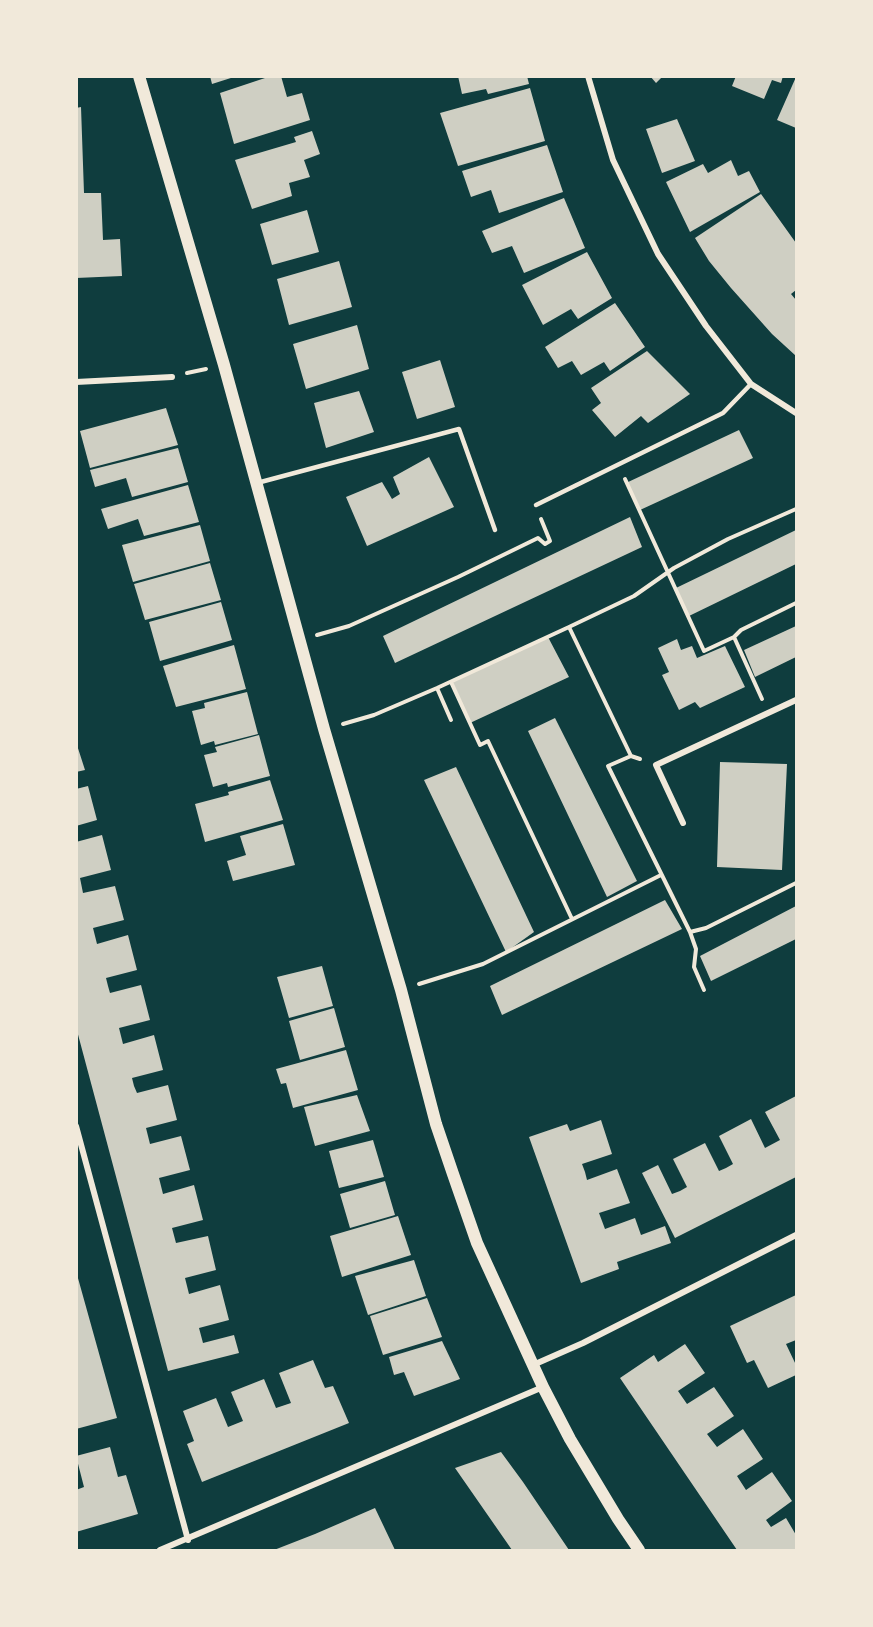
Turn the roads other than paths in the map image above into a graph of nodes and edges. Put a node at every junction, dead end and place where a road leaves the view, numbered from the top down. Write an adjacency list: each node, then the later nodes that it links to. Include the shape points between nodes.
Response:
1 (140, 76): 7 (main road)
2 (588, 76): 5 (street, via 613,160 658,254)
3 (172, 377): 4 (street)
4 (76, 382)
5 (751, 384): 6 (street); 8 (lane, via 723,413)
6 (796, 413)
7 (257, 483): 9 (lane, via 459,429); 14 (main road, via 436,1124 474,1233)
8 (536, 505)
9 (495, 530)
10 (796, 700): 11 (street, via 656,765)
11 (683, 823)
12 (76, 1126): 16 (street)
13 (796, 1235): 14 (street)
14 (533, 1365): 15 (main road)
15 (543, 1387): 16 (street); 18 (main road)
16 (188, 1540): 17 (street)
17 (160, 1551)
18 (639, 1551)

